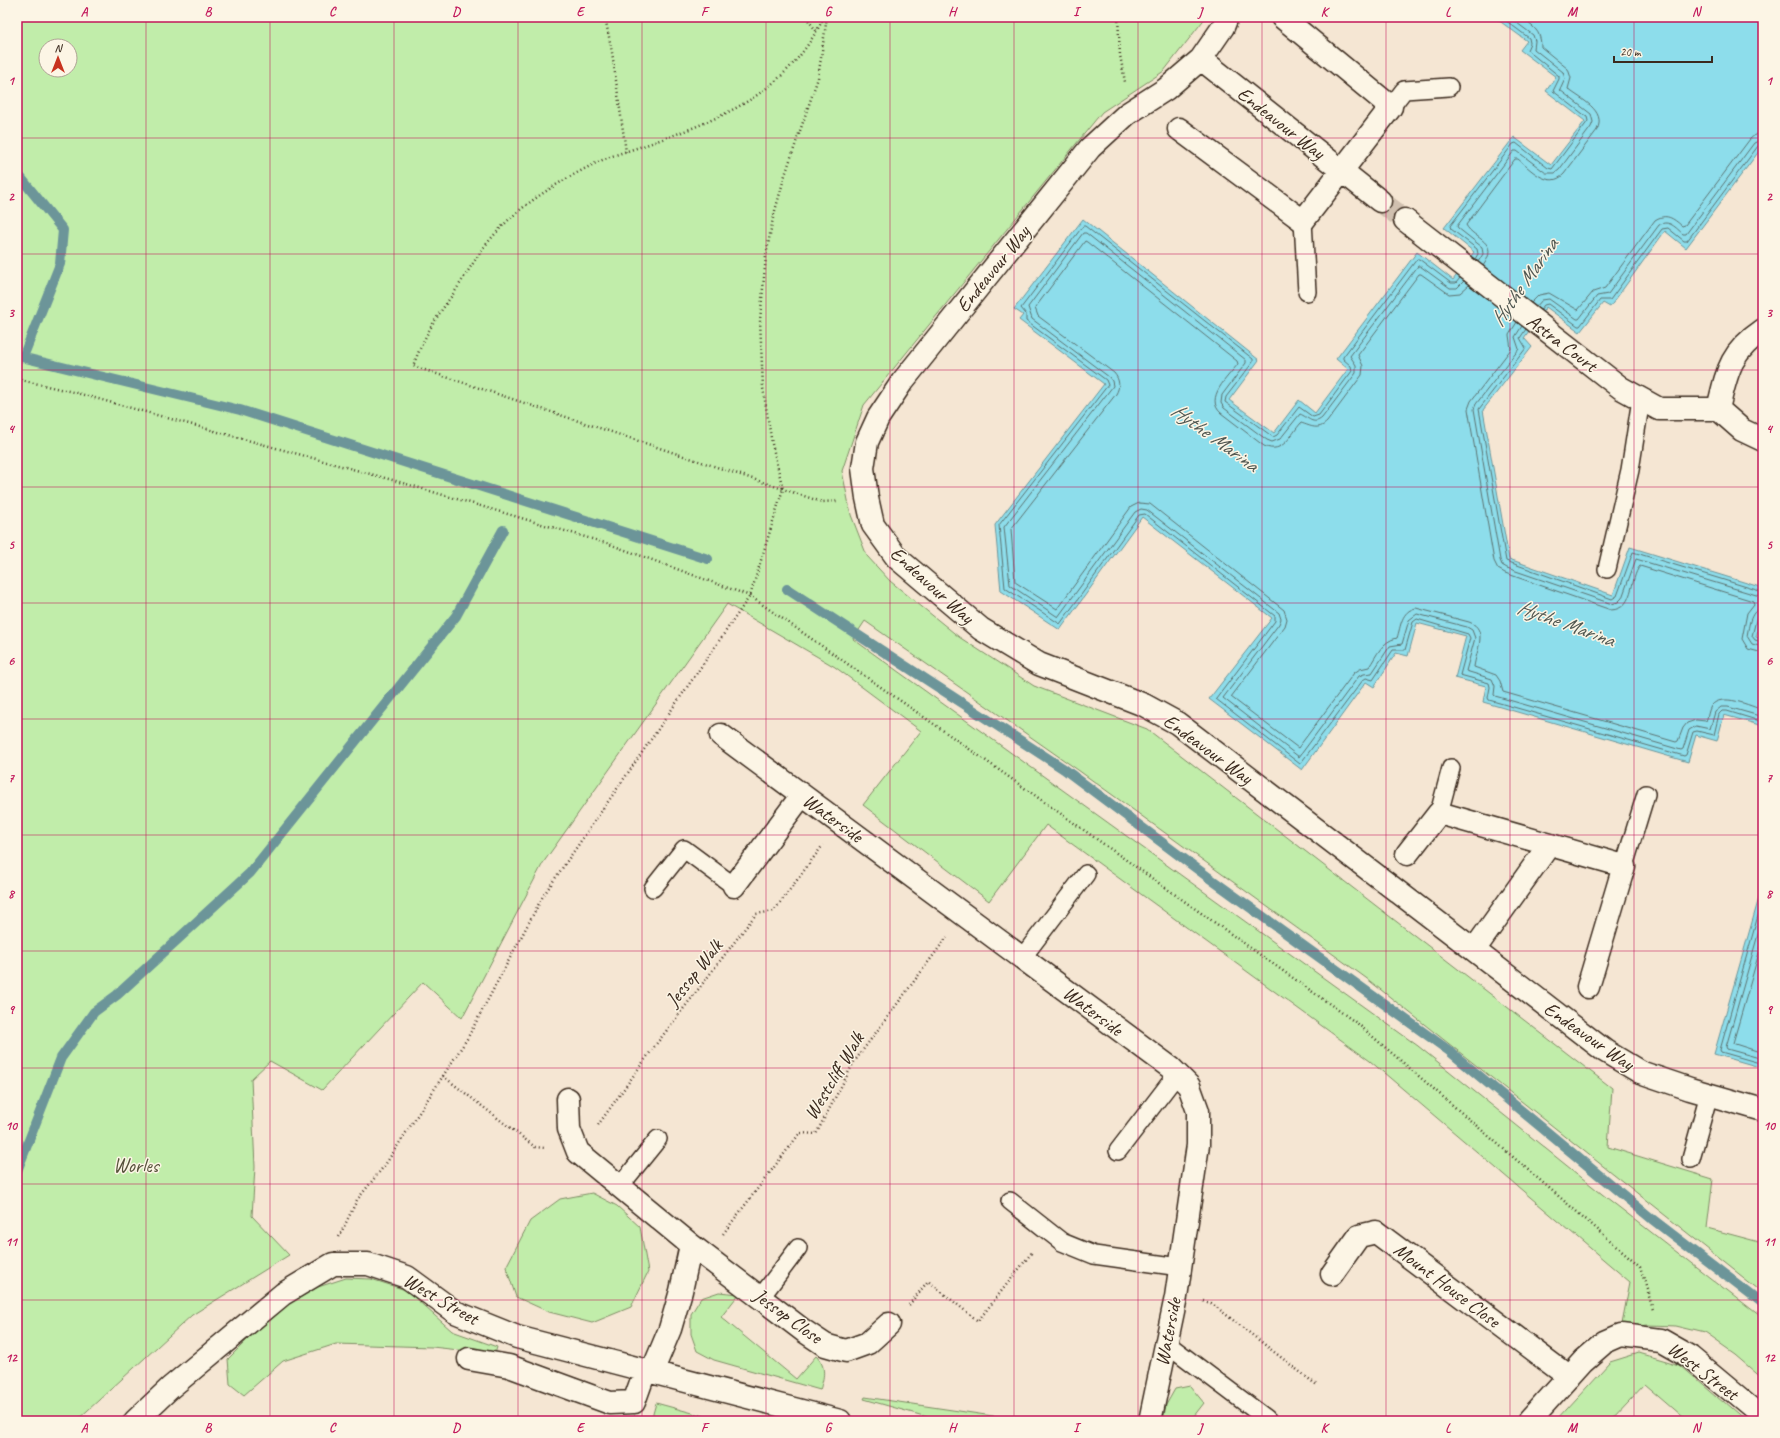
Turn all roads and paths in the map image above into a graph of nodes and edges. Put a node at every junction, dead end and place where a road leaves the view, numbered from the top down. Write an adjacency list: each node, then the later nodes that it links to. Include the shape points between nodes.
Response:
1 (605, 17): 13 (path)
2 (806, 17): 7 (path)
3 (825, 17): 7 (path); 24 (path, via 818,78 787,167 773,218 762,291 760,320 763,388 772,444)
4 (1118, 17): 11 (path)
5 (1226, 17): 8 (street, Endeavour Way, via 1223,27)
6 (1282, 17): 10 (street)
7 (817, 32): 13 (path, via 789,68 760,94 714,120)
8 (1201, 59): 11 (street, Endeavour Way, via 1166,89); 14 (street, Endeavour Way)
9 (1449, 87): 10 (lane, via 1404,90)
10 (1392, 107): 14 (street, Endeavour Way)
11 (1127, 114): 25 (street, Endeavour Way, via 1090,148 902,382 878,418 867,442 863,468)
12 (1180, 129): 17 (street)
13 (626, 152): 24 (path, via 601,161 555,186 496,232 431,325 413,366)
14 (1342, 171): 15 (street, Endeavour Way); 17 (street, Endeavour Way)
15 (1380, 201)
16 (1405, 220): 21 (street, Astra Court, via 1621,388)
17 (1303, 221): 18 (lane)
18 (1307, 292)
19 (1763, 330): 22 (street, via 1736,352 1727,372)
20 (17, 379): 27 (path, via 73,392 373,475 601,541)
21 (1641, 399): 22 (street, Astra Court, via 1659,409); 26 (lane, via 1630,470)
22 (1718, 409): 23 (street, via 1742,430)
23 (1763, 440)
24 (783, 489): 25 (path, via 822,502); 27 (path)
25 (866, 498): 41 (street, Endeavour Way, via 873,525 896,558 981,629 1038,664 1144,705 1177,723)
26 (1607, 569)
27 (750, 596): 45 (path, via 542,896 467,1039); 64 (path, via 1358,1024 1640,1266)
28 (721, 735): 31 (street, Waterside)
29 (1451, 768): 32 (lane)
30 (1646, 794): 36 (lane)
31 (802, 795): 33 (street, Waterside); 38 (street)
32 (1439, 813): 34 (street); 35 (street)
33 (840, 823): 40 (street, Waterside); 51 (path, Jessop Walk, via 774,911 756,914 654,1047)
34 (1549, 845): 36 (street); 41 (street)
35 (1407, 854)
36 (1624, 866): 43 (street, Endeavour Way)
37 (1086, 874): 42 (lane)
38 (734, 886): 39 (lane, via 684,849)
39 (653, 888)
40 (964, 915): 42 (street, Waterside); 57 (path, Westcliff Walk, via 854,1062 816,1134 800,1133)
41 (1474, 950): 46 (street, Endeavour Way, via 1605,1051 1640,1072)
42 (1022, 958): 44 (street, Waterside)
43 (1588, 987)
44 (1177, 1074): 50 (lane); 59 (street, Waterside, via 1189,1086 1198,1111 1198,1145)
45 (443, 1076): 51 (path, via 535,1147); 58 (path, via 385,1165 357,1200 339,1235)
46 (1709, 1094): 48 (street, Endeavour Way); 52 (lane)
47 (568, 1099): 51 (street, Jessop Close, via 569,1129)
48 (1763, 1110)
49 (658, 1138): 53 (lane)
50 (1118, 1151)
51 (578, 1152): 53 (street, Jessop Close)
52 (1691, 1159)
53 (620, 1186): 57 (street, Jessop Close)
54 (1010, 1201): 55 (lane)
55 (1048, 1231): 59 (lane, via 1062,1242 1094,1255); 63 (path, via 978,1321 928,1281 901,1316)
56 (798, 1248): 61 (lane)
57 (698, 1250): 61 (street, Jessop Close); 67 (street, via 683,1284 670,1329)
58 (333, 1264): 67 (street, West Street, via 368,1264 407,1277 455,1312 517,1337); 72 (street, via 283,1294)
59 (1180, 1267): 62 (street, Waterside)
60 (1332, 1274): 68 (street, Mount House Close, via 1359,1236 1376,1232)
61 (761, 1297): 63 (street, Jessop Close, via 826,1345 846,1351 868,1343)
62 (1176, 1297): 65 (street, Waterside); 69 (path, via 1211,1302)
63 (889, 1324)
64 (1661, 1340): 68 (street, West Street, via 1621,1335 1605,1342); 70 (street, West Street, via 1691,1357)
65 (1166, 1343): 71 (lane); 74 (street, Waterside)
66 (469, 1359): 67 (street, via 509,1366 610,1403 634,1402)
67 (648, 1371): 73 (street, West Street)
68 (1569, 1377): 75 (street, West Street)
69 (1318, 1386)
70 (1763, 1417)
71 (1267, 1419)
72 (134, 1421)
73 (840, 1421)
74 (1150, 1421)
75 (1529, 1421)

